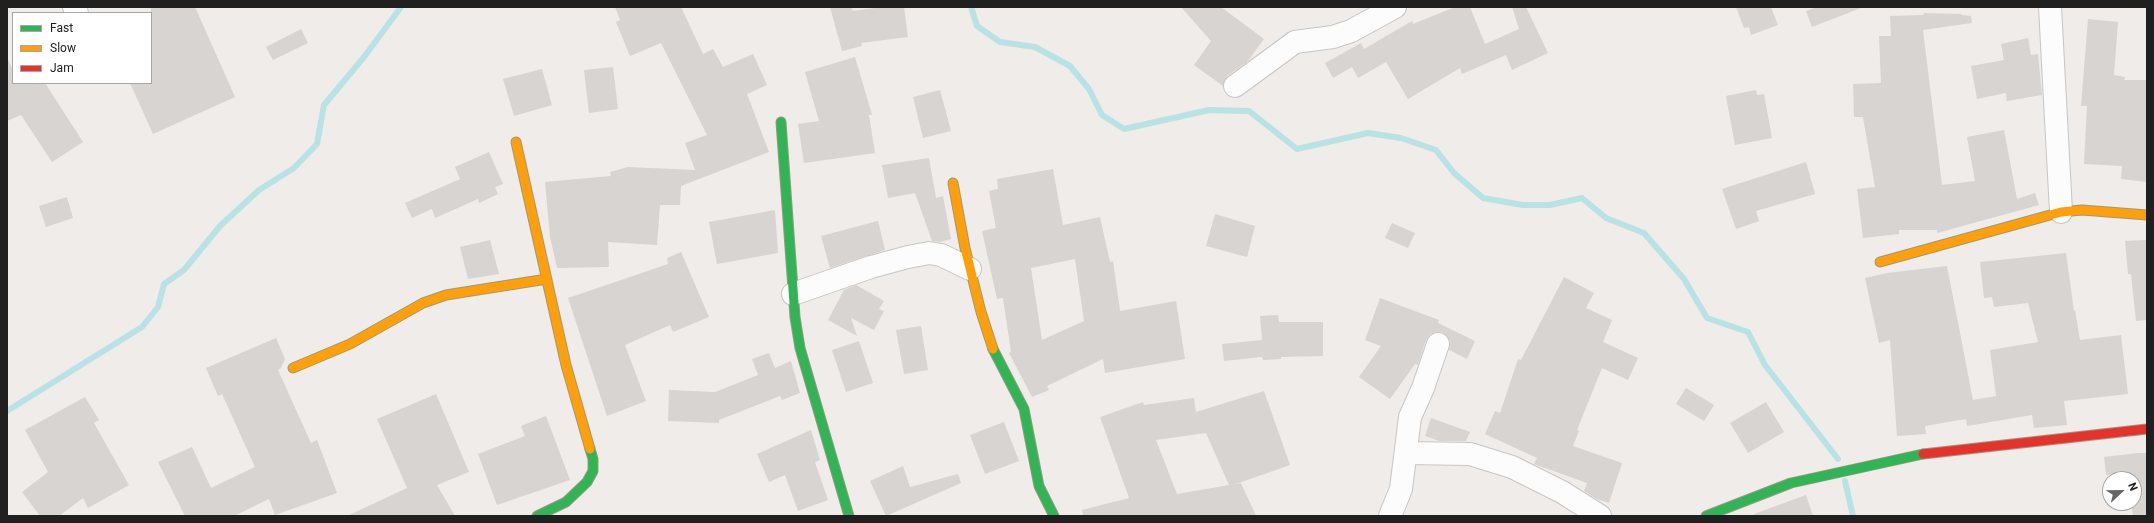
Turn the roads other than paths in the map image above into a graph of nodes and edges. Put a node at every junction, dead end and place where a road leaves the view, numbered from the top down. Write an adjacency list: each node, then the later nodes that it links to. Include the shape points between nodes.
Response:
1 (1395, 7): 3 (street, via 1351,31 1333,37 1295,42)
2 (2050, 7): 7 (street)
3 (1235, 86)
4 (781, 122): 12 (street)
5 (516, 142): 11 (street)
6 (953, 183): 10 (street)
7 (2061, 212): 8 (street, via 2082,210); 9 (street)
8 (2147, 215)
9 (1880, 262)
10 (970, 269): 12 (street, via 941,255 929,253 871,267); 19 (street, via 994,352 1024,409 1039,486)
11 (547, 279): 14 (street, via 446,295 423,304 350,344); 17 (street, via 566,365 593,459 593,471 587,482 566,502)
12 (793, 294): 18 (street, via 800,348)
13 (1438, 344): 16 (street, via 1410,418)
14 (293, 368)
15 (2147, 429): 22 (street, via 1939,451 1871,464 1791,483)
16 (1406, 453): 20 (street, via 1401,489); 21 (street, via 1470,454 1512,467 1562,492)
17 (536, 516)
18 (849, 516)
19 (1054, 516)
20 (1390, 516)
21 (1600, 516)
22 (1706, 516)

